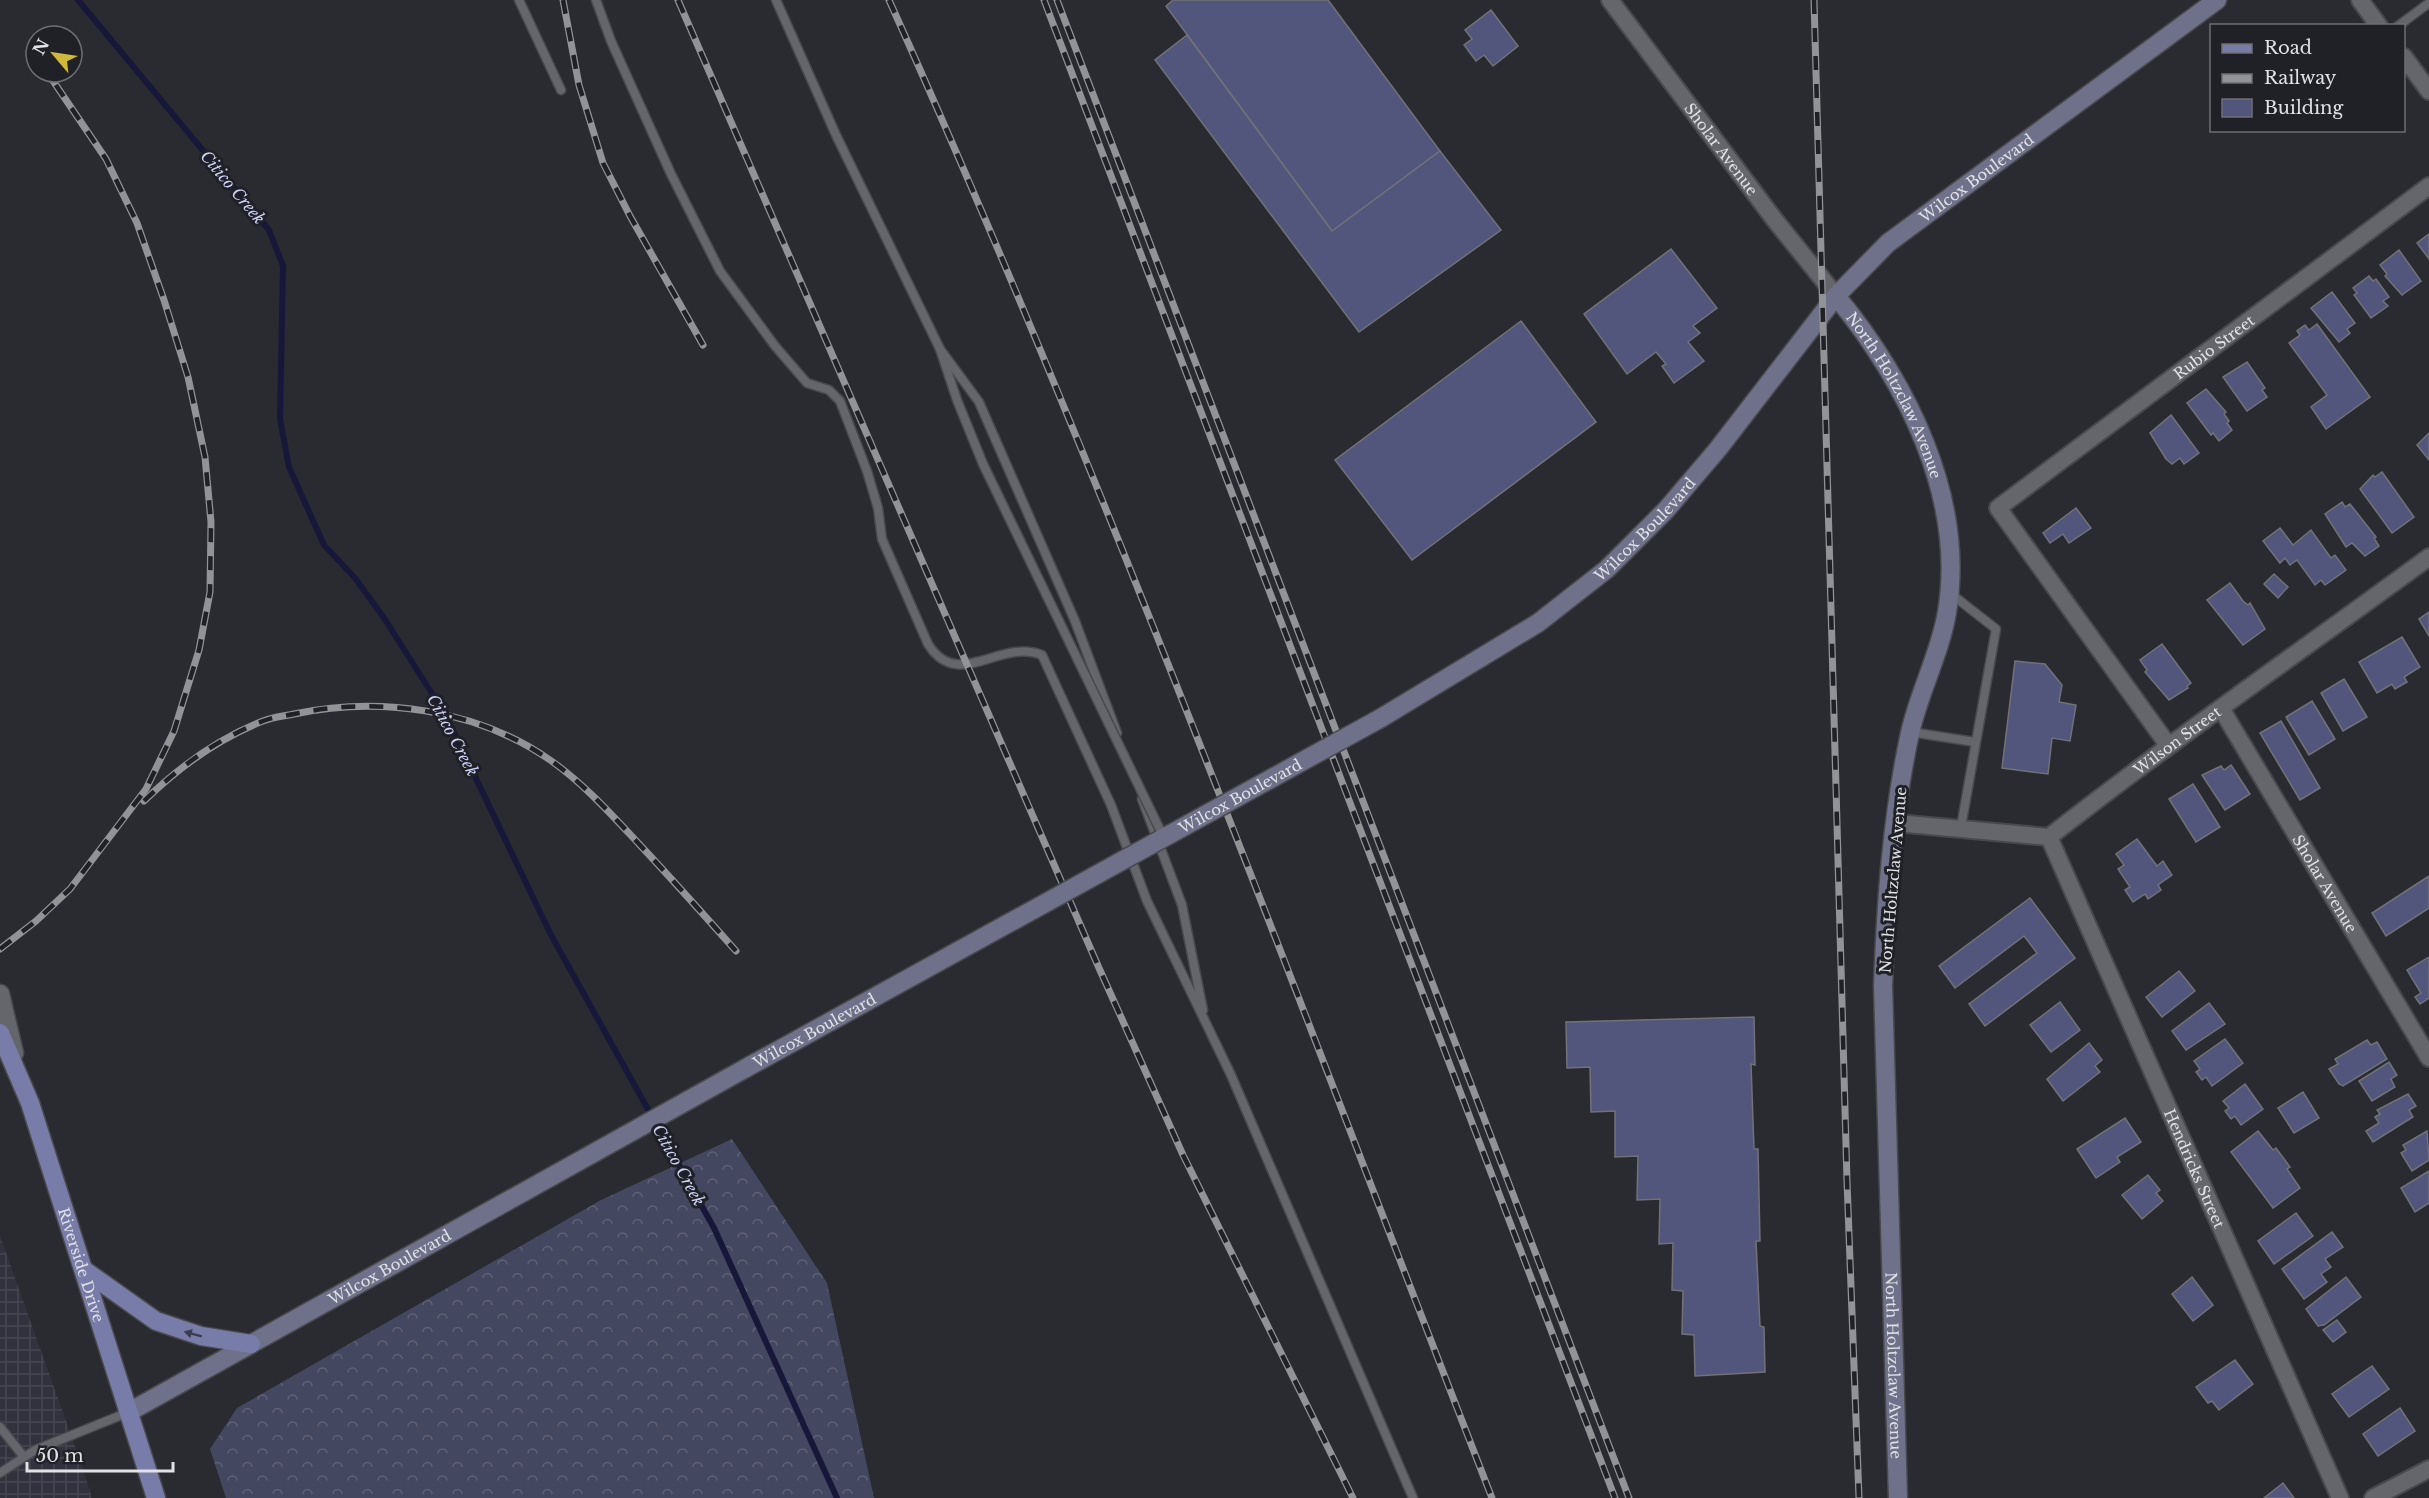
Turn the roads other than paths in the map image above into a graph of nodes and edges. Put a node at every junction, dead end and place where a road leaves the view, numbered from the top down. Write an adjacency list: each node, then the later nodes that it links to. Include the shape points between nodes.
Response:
1 (519, 0): 11 (lane)
2 (596, 0): 27 (lane, via 671,174 720,271 807,383 829,390 840,401 867,471 882,539 937,658 951,664 967,664 1015,651 1030,650 1042,655 1111,805 1147,901)
3 (776, 0): 15 (lane)
4 (1610, 0): 14 (street, Sholar Avenue)
5 (2217, 0): 14 (main road, Wilcox Boulevard, via 1888,243)
6 (2360, 0): 8 (street)
7 (2429, 3): 9 (lane)
8 (2378, 24)
9 (2401, 24)
10 (2405, 60): 12 (street)
11 (561, 90)
12 (2429, 91)
13 (2429, 186): 21 (street, Rubio Street, via 1998,508)
14 (1836, 296): 17 (main road, North Holtzclaw Avenue, via 1892,373 1926,449 1947,534); 25 (main road, Wilcox Boulevard, bridge, via 1718,449 1666,510 1607,569 1538,623 1381,718)
15 (940, 349): 25 (lane, bridge, via 983,464); 27 (lane, via 979,402 1075,621 1182,905)
16 (2429, 557): 18 (street, Wilson Street)
17 (1950, 593): 19 (main road, North Holtzclaw Avenue, via 1941,637); 20 (lane, via 1996,629)
18 (2222, 710): 21 (street, Wilson Street); 29 (street, Sholar Avenue)
19 (1910, 732): 20 (lane); 22 (main road, North Holtzclaw Avenue)
20 (1975, 742): 23 (lane)
21 (2168, 745): 24 (street, Wilson Street)
22 (1896, 823): 23 (street); 40 (main road, North Holtzclaw Avenue, via 1883,986)
23 (1961, 827): 24 (street)
24 (2049, 837): 41 (street, Hendricks Street)
25 (1164, 838): 32 (main road, Wilcox Boulevard, bridge)
26 (0, 994): 30 (street)
27 (1207, 1025): 39 (lane)
28 (0, 1033): 30 (main road, Riverside Drive)
29 (2429, 1058)
30 (19, 1075): 31 (main road, Riverside Drive)
31 (84, 1270): 32 (main road, one-way to 31, via 201,1336 156,1321); 33 (main road, Riverside Drive)
32 (251, 1344): 33 (main road, Wilcox Boulevard)
33 (129, 1412): 35 (lane); 38 (main road, Riverside Drive)
34 (0, 1427): 35 (lane)
35 (24, 1457): 37 (lane)
36 (2429, 1469): 42 (street)
37 (0, 1473)
38 (156, 1498)
39 (1413, 1498)
40 (1898, 1498)
41 (2340, 1498)
42 (2373, 1498)

